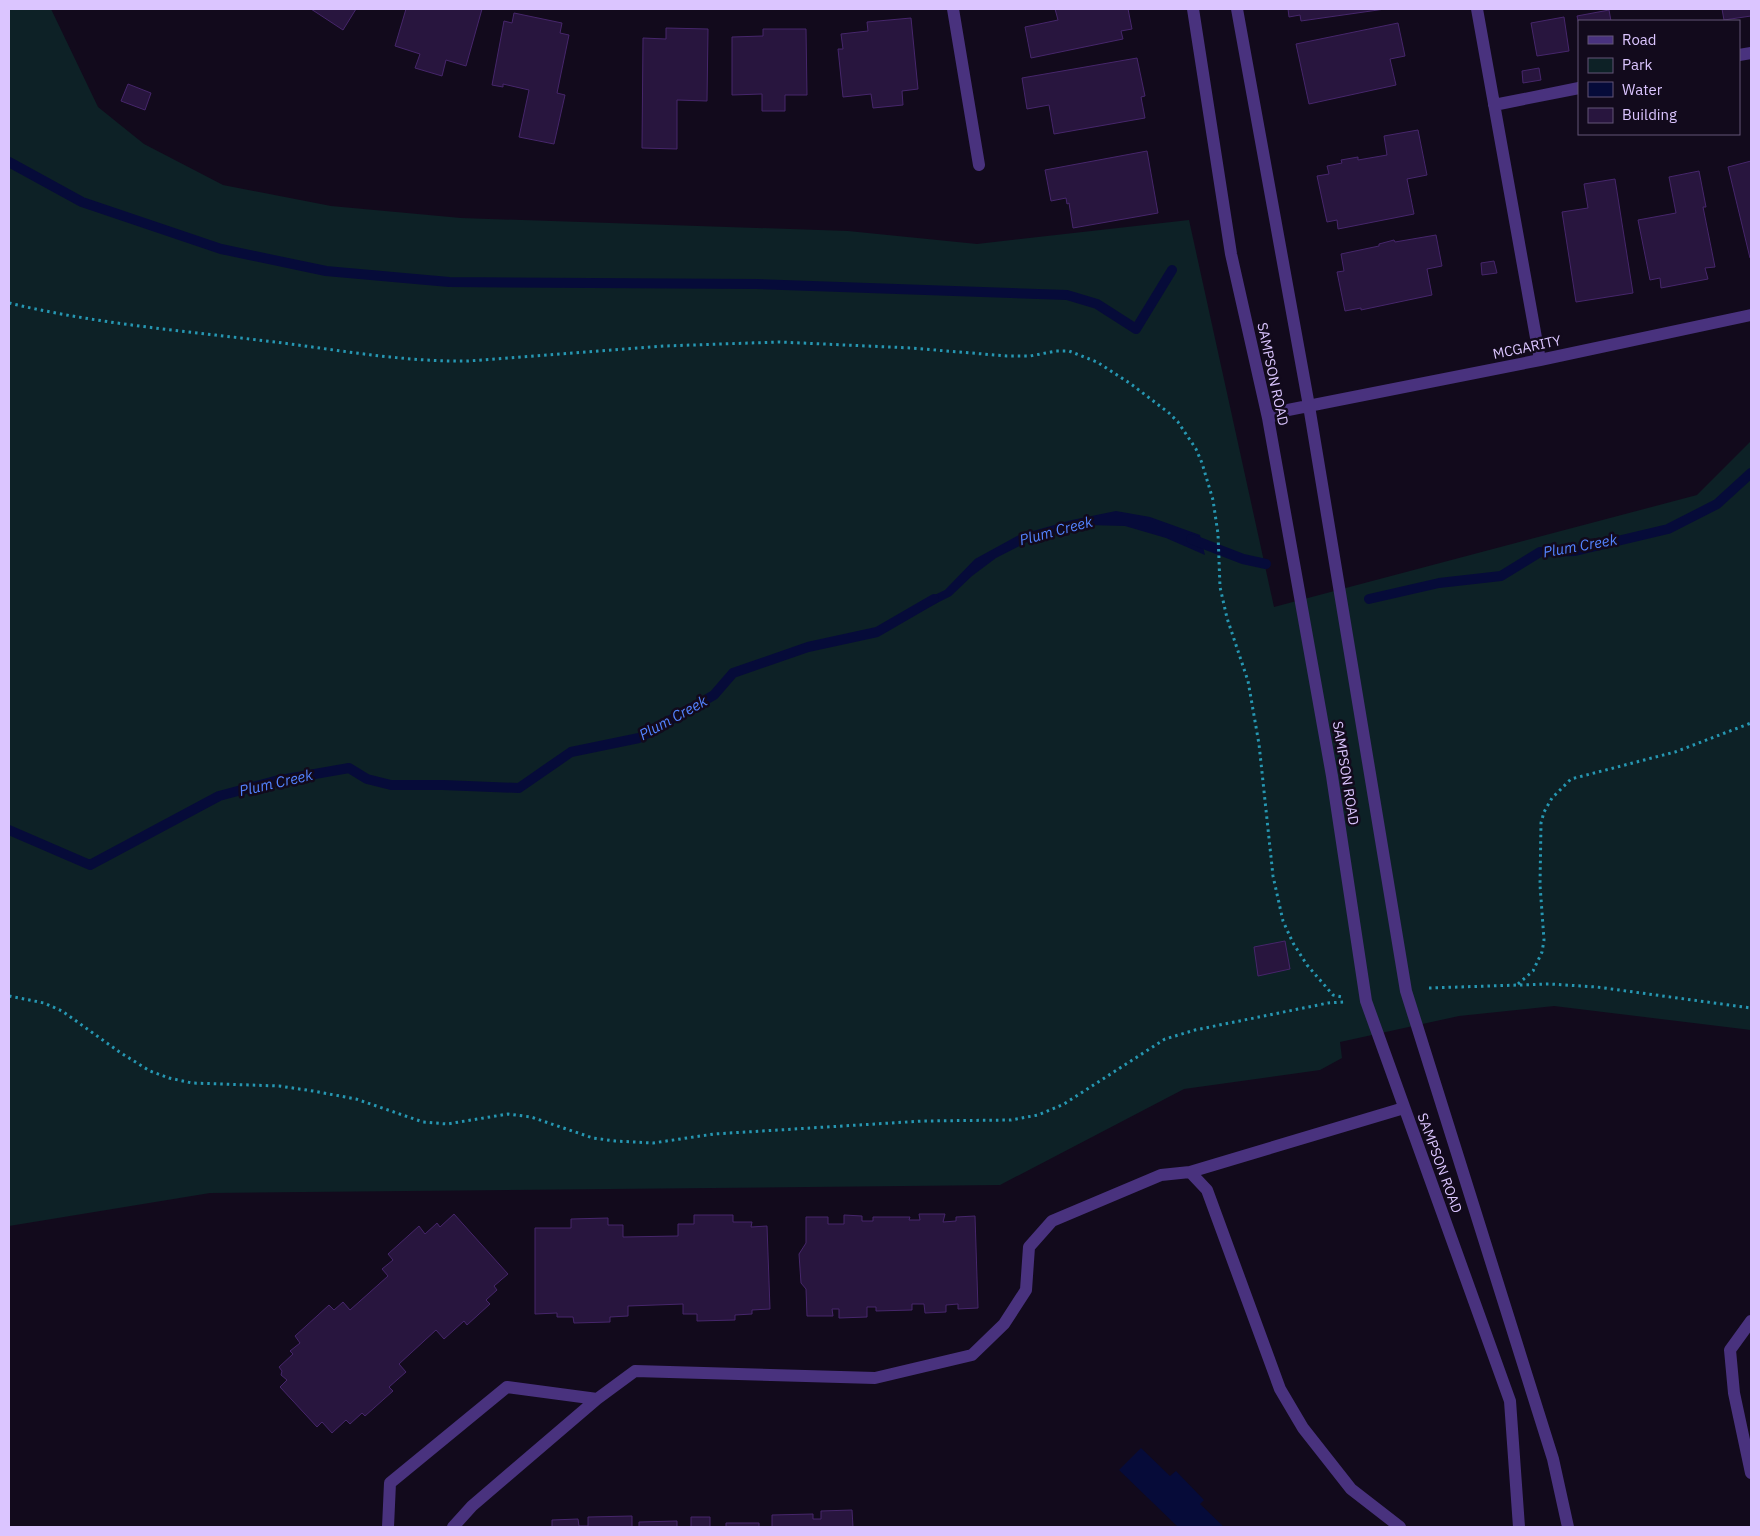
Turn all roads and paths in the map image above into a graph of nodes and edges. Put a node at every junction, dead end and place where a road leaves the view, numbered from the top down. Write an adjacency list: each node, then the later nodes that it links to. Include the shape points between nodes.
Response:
1 (953, 9): 7 (street)
2 (1194, 9): 12 (street, SAMPSON ROAD, via 1231,254)
3 (1237, 9): 11 (street, SAMPSON ROAD)
4 (1477, 9): 6 (street)
5 (1578, 88): 6 (street)
6 (1494, 105): 10 (street)
7 (979, 165)
8 (9, 303): 13 (path, via 76,317 444,362 770,342 1006,356 1069,351 1097,362 1178,422 1196,449 1213,500)
9 (1751, 315): 10 (street, MCGARITY)
10 (1540, 360): 11 (street, MCGARITY)
11 (1309, 406): 12 (street, MCGARITY); 27 (street, SAMPSON ROAD, via 1406,991 1554,1459)
12 (1268, 418): 17 (street, SAMPSON ROAD, via 1331,766)
13 (1218, 565)
14 (1751, 723): 15 (path, via 1675,752 1571,779 1556,793 1541,823 1542,952 1533,971)
15 (1518, 985)
16 (9, 996): 17 (path, via 44,1003 62,1011 121,1053 169,1078 192,1083 278,1086 313,1091 356,1099 423,1122 447,1124 508,1114 530,1117 593,1138 653,1143 714,1134 922,1121 1010,1120 1038,1115 1064,1104 1165,1039 1328,1003)
17 (1366, 1001): 18 (street, SAMPSON ROAD)
18 (1404, 1108): 19 (street); 26 (street, SAMPSON ROAD, via 1510,1402)
19 (1190, 1172): 21 (street, via 1161,1174 1052,1221 1029,1247 1026,1290 1004,1324 972,1355 875,1378 635,1371); 25 (street, via 1207,1190 1280,1389 1303,1428 1351,1489)
20 (1751, 1321): 22 (street, via 1730,1350 1734,1394)
21 (597, 1400): 23 (street, via 508,1387 390,1483); 24 (street, via 472,1506)
22 (1751, 1473)
23 (388, 1527)
24 (453, 1527)
25 (1400, 1527)
26 (1519, 1527)
27 (1568, 1527)

